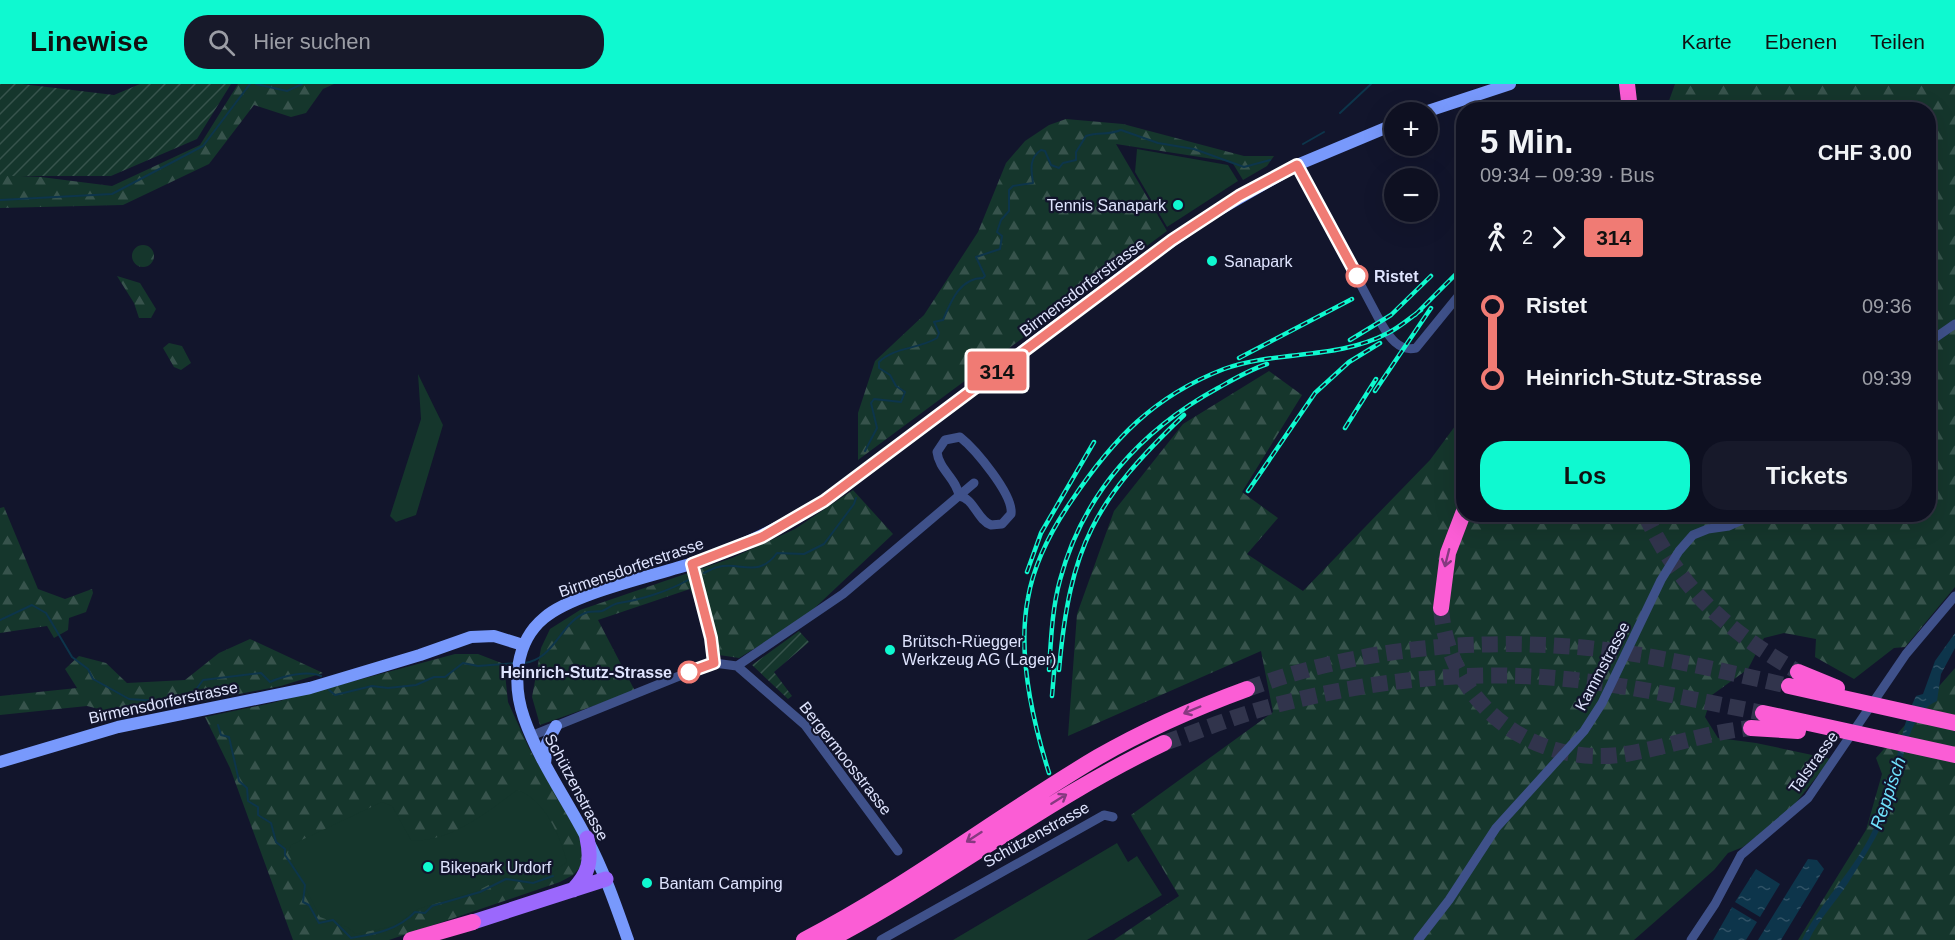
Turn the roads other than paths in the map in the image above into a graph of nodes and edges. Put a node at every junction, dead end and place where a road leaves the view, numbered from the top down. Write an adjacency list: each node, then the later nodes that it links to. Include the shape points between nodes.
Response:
1 (1510, 84): 6 (main road)
2 (1619, 84): 4 (highway)
3 (1627, 84): 5 (highway)
4 (1620, 102)
5 (1629, 102)
6 (1438, 108)
7 (1384, 129): 8 (main road, Birmensdorferstrasse)
8 (1297, 165): 9 (street, via 1390,337 1403,348 1416,348); 18 (main road, Birmensdorferstrasse, via 1239,196 1172,240 824,501 740,547 566,604 544,618)
9 (1456, 300)
10 (1955, 324): 11 (street)
11 (1936, 337)
12 (974, 483): 13 (street)
13 (959, 496): 13 (street, via 937,452 945,440 960,437 1010,498 1008,520 997,526 986,523 968,499); 19 (street, via 843,594)
14 (1460, 522): 17 (highway, one-way to 17, via 1447,559)
15 (1738, 522): 44 (street, Kammstrasse, via 1693,535 1679,551 1602,703 1584,730 1496,828)
16 (1955, 597): 45 (street, Talstrasse, via 1906,654 1808,798 1741,855)
17 (1441, 608)
18 (521, 649): 27 (main road, Schützenstrasse, via 518,694); 30 (main road, Birmensdorferstrasse, via 494,636 471,637 321,685 109,730)
19 (737, 666): 25 (street, via 704,666); 34 (street, Bergermoosstrasse, via 805,725)
20 (1793, 679): 24 (highway)
21 (1246, 689): 41 (highway, one-way to 41, via 1164,722 1098,758 883,897)
22 (1763, 713): 23 (highway)
23 (1786, 723): 26 (highway); 29 (highway, via 1856,733)
24 (1955, 723)
25 (556, 726): 27 (street); 31 (main road, via 547,743)
26 (1751, 728)
27 (531, 736): 31 (main road, Schützenstrasse)
28 (1164, 743): 42 (highway, one-way to 28, via 925,885 1070,792)
29 (1955, 755)
30 (0, 762)
31 (545, 764): 33 (main road, Schützenstrasse)
32 (1113, 817): 43 (street, Schützenstrasse, via 1104,815)
33 (587, 838): 35 (main road, Schützenstrasse); 36 (main road, via 590,864)
34 (898, 851)
35 (606, 879): 36 (main road); 40 (main road, Schützenstrasse)
36 (573, 890): 37 (main road)
37 (473, 922): 38 (highway); 39 (highway)
38 (411, 940)
39 (424, 940)
40 (628, 940)
41 (804, 940)
42 (829, 940)
43 (881, 940)
44 (1418, 940)
45 (1691, 940)

